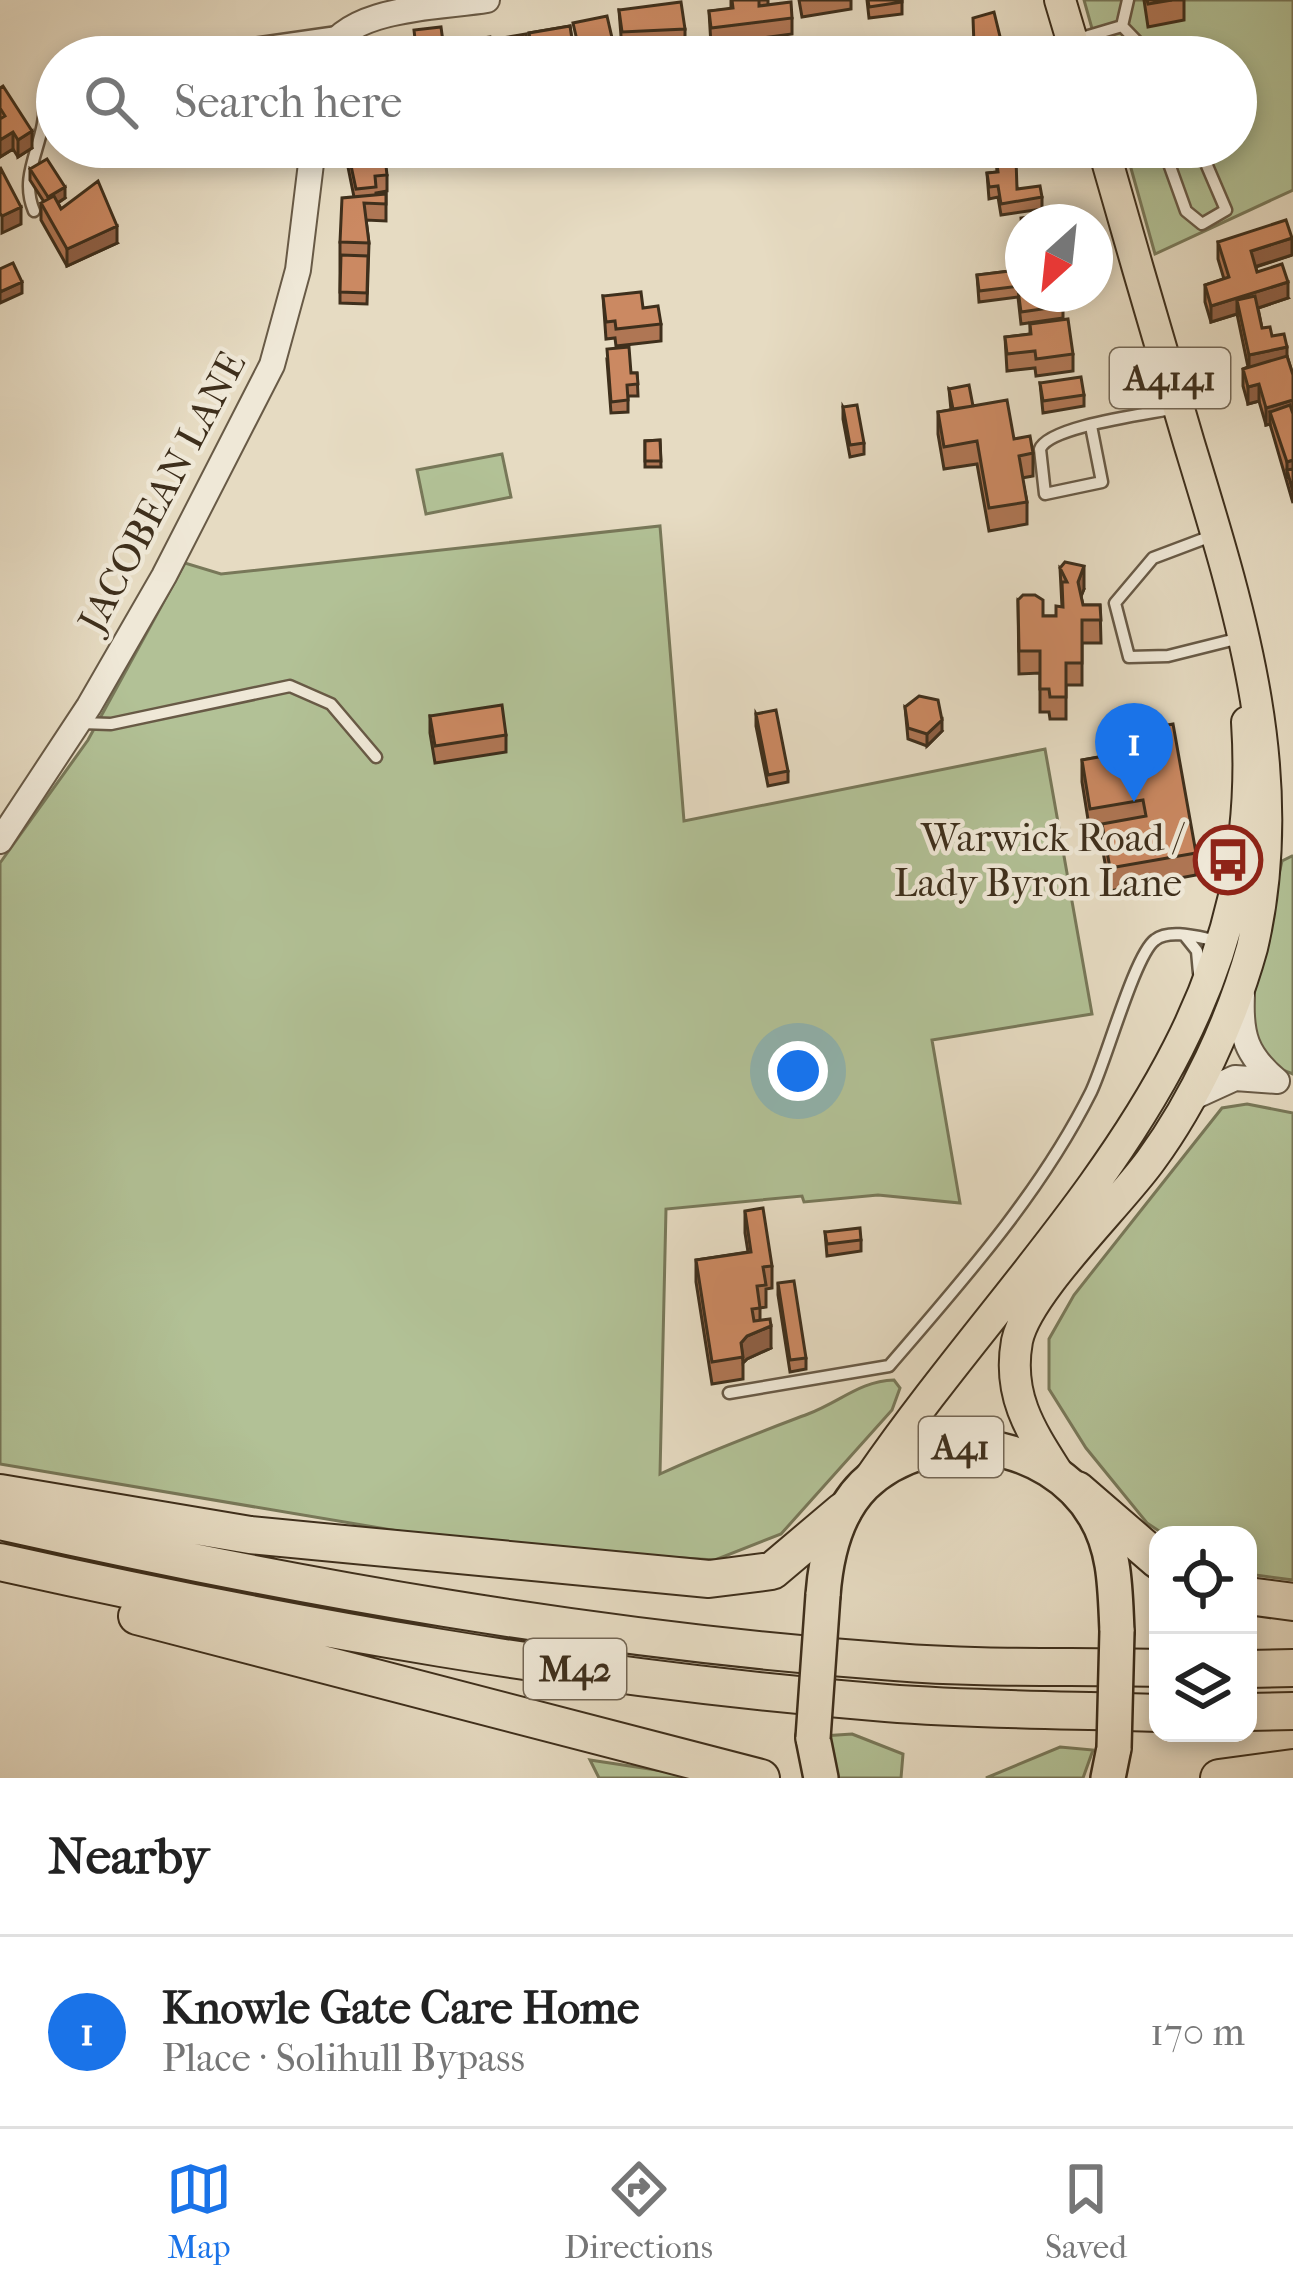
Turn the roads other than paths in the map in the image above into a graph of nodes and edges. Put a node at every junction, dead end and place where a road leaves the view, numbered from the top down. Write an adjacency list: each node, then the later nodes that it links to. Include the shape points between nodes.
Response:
1 (488, 0): 5 (street)
2 (1060, 0): 8 (main road)
3 (1128, 0): 4 (lane)
4 (1122, 26): 9 (lane); 10 (lane)
5 (341, 32): 6 (lane); 7 (street)
6 (312, 36)
7 (338, 36)
8 (1070, 36)
9 (1101, 36)
10 (1132, 36)
11 (36, 154): 16 (lane, via 26,174)
12 (310, 168): 21 (street, JACOBEAN LANE, via 298,270 272,365 164,576)
13 (1108, 168): 17 (main road, A4141)
14 (1170, 168): 15 (lane, via 1186,212 1202,224 1226,210)
15 (1208, 168)
16 (34, 212)
17 (1179, 407): 18 (lane); 19 (main road, A4141)
18 (1091, 426): 18 (lane, via 1043,440 1045,494 1102,482)
19 (1217, 534): 20 (main road, A4141); 20 (lane, via 1153,558 1115,603 1129,657 1168,656)
20 (1241, 623): 25 (main road, A4141, via 1249,749); 25 (main road, A4141, via 1269,745 1270,839)
21 (77, 723): 22 (lane, via 111,724 290,686 331,704); 23 (street, JACOBEAN LANE)
22 (376, 757)
23 (0, 841)
24 (1186, 936): 25 (lane); 29 (lane, via 1199,974); 31 (lane, via 1155,939 1107,1059 1031,1196 889,1366)
25 (1238, 957): 26 (main road, A4141); 27 (street, via 1247,1050); 29 (main road, A4141)
26 (1208, 1058): 27 (street); 28 (main road, A4141); 30 (main road, via 1186,1069 1114,1177)
27 (1285, 1083): 28 (street, via 1234,1078)
28 (1187, 1100): 32 (main road, A4141, via 1150,1162 1037,1300 1018,1337 1016,1398)
29 (1123, 1146): 30 (main road, A4141)
30 (1079, 1206): 34 (main road, A4141)
31 (729, 1394)
32 (1068, 1482): 34 (highway, A41, via 1016,1452 981,1445 930,1450); 36 (highway); 47 (highway, bridge, via 1105,1537 1113,1568)
33 (0, 1493): 34 (highway, via 250,1535 709,1580 772,1571)
34 (854, 1497): 50 (highway, bridge, via 829,1550 823,1594 813,1738)
35 (0, 1521): 41 (highway, M42, via 235,1574 552,1626 898,1663)
36 (1149, 1552)
37 (0, 1562): 46 (highway, M42, via 225,1612 541,1665 888,1703)
38 (0, 1583): 49 (highway)
39 (1257, 1597): 40 (highway)
40 (1293, 1602)
41 (1149, 1668)
42 (1293, 1668): 43 (highway)
43 (1257, 1669)
44 (1257, 1712): 45 (highway)
45 (1293, 1712)
46 (1149, 1713)
47 (1111, 1763)
48 (1293, 1768): 51 (highway)
49 (761, 1778)
50 (820, 1778)
51 (1219, 1778)

